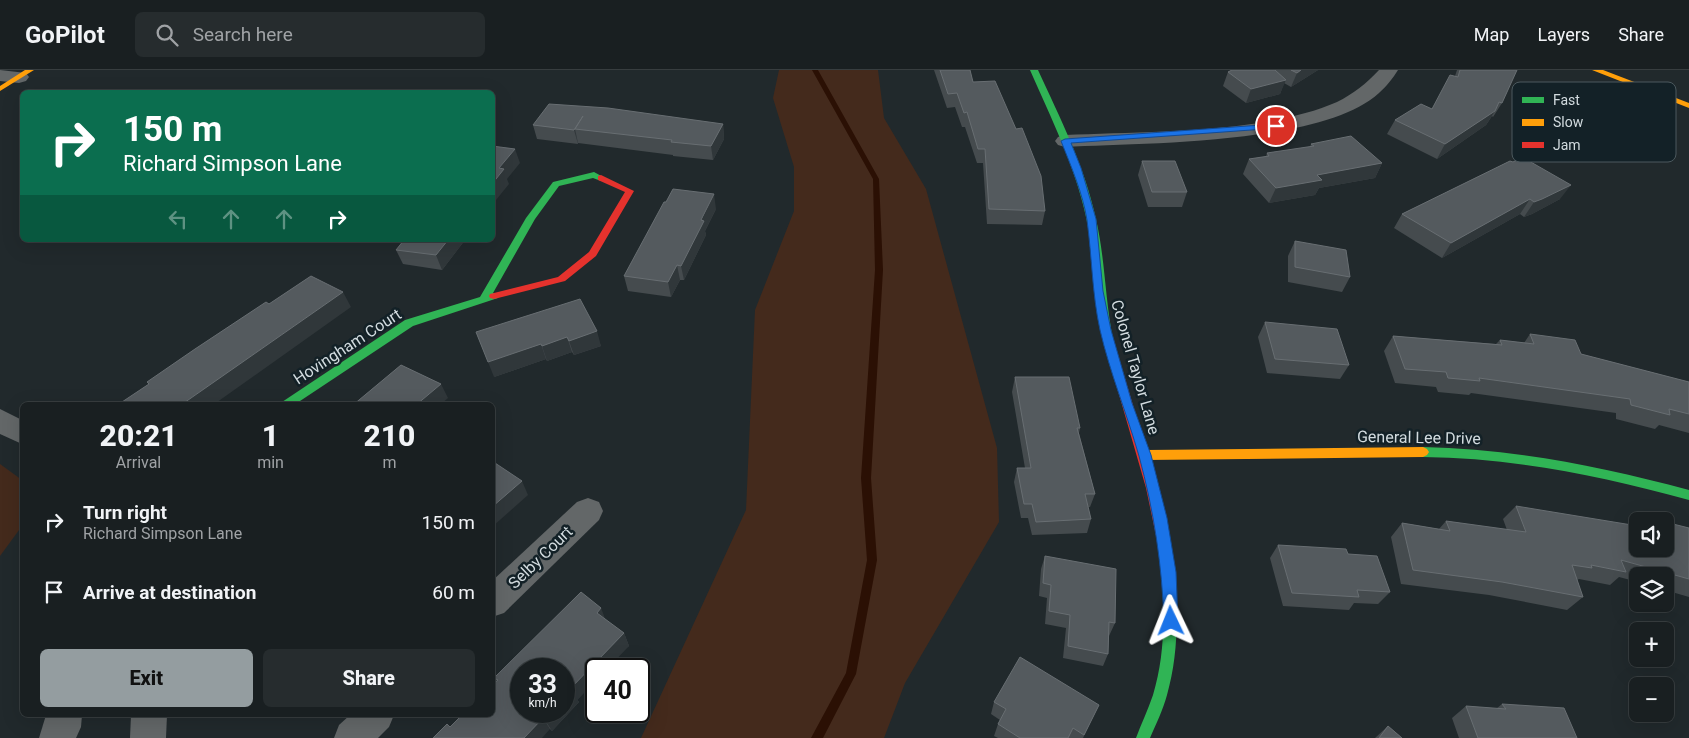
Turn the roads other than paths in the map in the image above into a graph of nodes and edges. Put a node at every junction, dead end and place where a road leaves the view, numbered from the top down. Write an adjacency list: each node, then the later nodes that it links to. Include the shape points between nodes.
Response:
1 (1034, 70): 10 (street, Colonel Taylor Lane)
2 (1389, 70): 10 (street, via 1370,90 1334,110 1276,126)
3 (1596, 70): 6 (street)
4 (25, 74): 5 (street); 7 (street)
5 (0, 75)
6 (1627, 82)
7 (0, 89)
8 (1676, 101): 9 (street)
9 (1689, 106)
10 (1065, 141): 15 (street, Colonel Taylor Lane, via 1091,219 1098,291 1106,330 1126,403)
11 (484, 299): 11 (street, Hovingham Court, via 561,279 593,254 630,191 594,176 556,184); 12 (street, Hovingham Court, via 409,323)
12 (290, 402)
13 (0, 420): 14 (street)
14 (20, 432)
15 (1145, 455): 16 (street, General Lee Drive, via 1452,452 1506,455 1620,475); 25 (street, Colonel Taylor Lane, via 1169,572 1171,621 1162,687)
16 (1689, 495)
17 (588, 511): 18 (street, Selby Court)
18 (495, 600)
19 (64, 717): 22 (street, via 64,727)
20 (149, 717): 23 (street)
21 (374, 717): 24 (street)
22 (57, 738)
23 (148, 738)
24 (352, 738)
25 (1144, 738)

